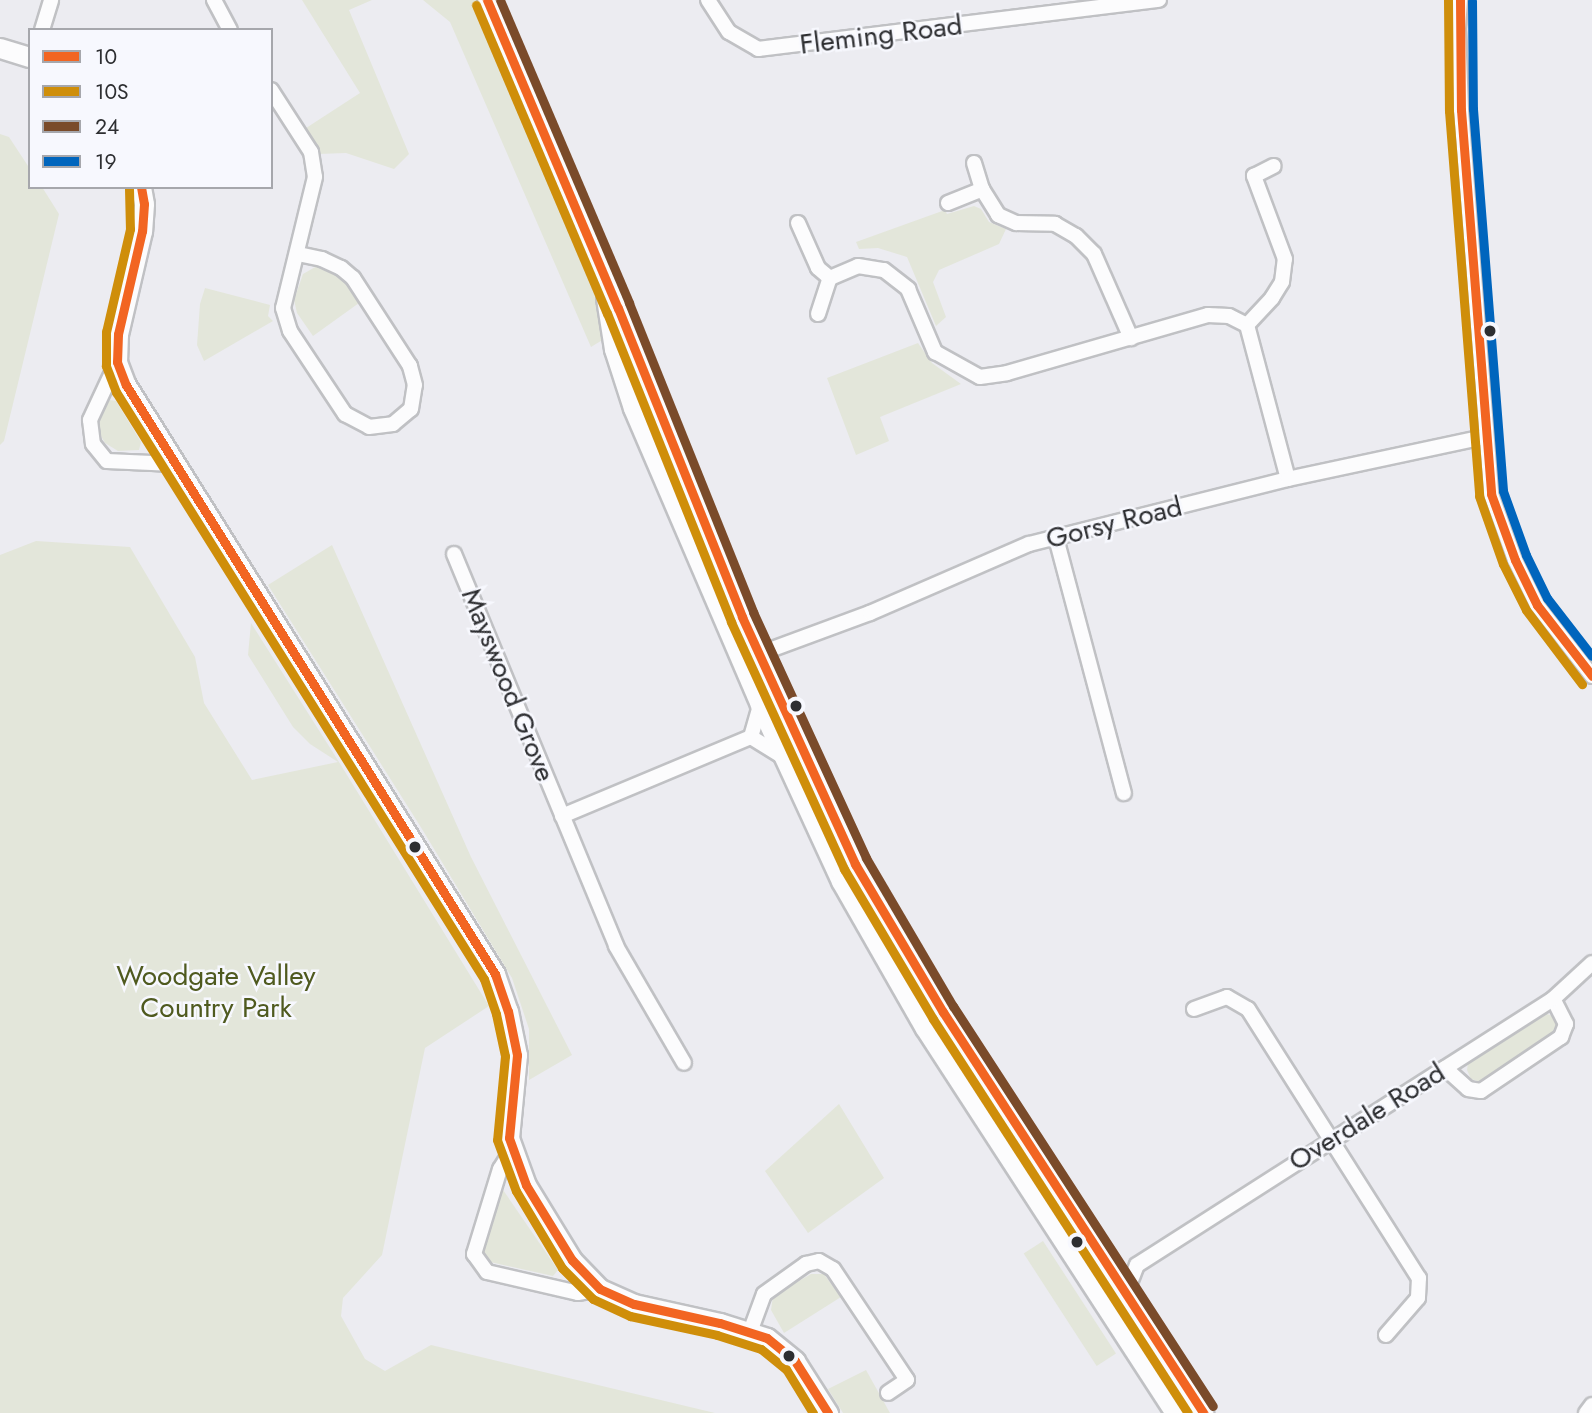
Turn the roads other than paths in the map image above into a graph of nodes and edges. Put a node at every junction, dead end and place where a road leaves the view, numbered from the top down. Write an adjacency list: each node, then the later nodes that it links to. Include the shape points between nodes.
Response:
1 (51, 0): 7 (street)
2 (214, 0): 8 (street)
3 (486, 0): 19 (street)
4 (708, 0): 5 (street, Fleming Road, via 729,32 758,48)
5 (1159, 0)
6 (1460, 0): 25 (street, via 1461,110)
7 (43, 28)
8 (229, 28)
9 (0, 48): 10 (street)
10 (28, 56)
11 (273, 93): 18 (street, via 311,152 315,177)
12 (974, 163): 15 (street)
13 (1275, 166): 22 (street, via 1254,176 1285,258 1282,282)
14 (141, 189): 24 (street, via 142,231 118,334)
15 (982, 189): 16 (street); 23 (street, via 998,215 1016,223 1055,224 1094,254)
16 (948, 203)
17 (798, 223): 20 (street, via 818,268)
18 (298, 254): 18 (street, via 322,259 353,278 410,366 415,386 411,408 393,424 369,427 345,414 290,331 283,308)
19 (602, 273): 30 (street); 32 (street, via 614,349 633,408)
20 (830, 278): 21 (street); 23 (street, via 858,266 884,270 908,289 935,352 981,377)
21 (818, 314)
22 (1247, 326): 23 (street, via 1228,316 1208,315); 27 (street)
23 (1131, 338)
24 (117, 362): 26 (street); 26 (street, via 90,419 93,444 107,461)
25 (1484, 437): 27 (street, Gorsy Road); 31 (street, via 1491,494 1519,571 1537,605)
26 (174, 464): 45 (street, via 495,974 517,1055)
27 (1288, 480): 28 (street, Gorsy Road)
28 (1056, 538): 30 (street, Gorsy Road, via 1029,544 870,613); 37 (street)
29 (454, 554): 38 (street, Mayswood Grove)
30 (759, 654): 32 (street, via 749,658 755,674); 34 (street)
31 (1592, 676)
32 (751, 683): 33 (street)
33 (760, 705): 35 (street); 36 (street)
34 (787, 719): 36 (street, via 785,729 794,752); 46 (street, via 855,864 943,1012)
35 (751, 737): 36 (street); 38 (street, Mayswood Grove)
36 (783, 757): 48 (street, via 841,881 919,1017)
37 (1124, 793)
38 (562, 816): 42 (street, Mayswood Grove, via 616,946)
39 (1592, 963): 40 (street, Overdale Road)
40 (1553, 999): 43 (street, Overdale Road); 43 (street, via 1566,1024 1561,1037 1481,1091 1468,1089)
41 (1195, 1009): 44 (street, via 1227,997 1248,1009)
42 (684, 1063)
43 (1445, 1068): 44 (street, Overdale Road)
44 (1329, 1139): 47 (street, Overdale Road); 53 (street, via 1419,1278 1418,1298)
45 (512, 1150): 49 (street, via 526,1185 572,1260); 49 (street, via 500,1169 474,1254 487,1272 578,1293)
46 (1101, 1259): 47 (street); 48 (street); 50 (street)
47 (1137, 1265): 50 (street)
48 (1082, 1272): 51 (street)
49 (600, 1289): 52 (street, via 634,1304)
50 (1125, 1296): 51 (street); 58 (street)
51 (1107, 1309): 57 (street)
52 (750, 1332): 54 (street, via 764,1294 806,1264 819,1261 833,1269 907,1380); 56 (street, via 782,1348 795,1361)
53 (1386, 1335)
54 (888, 1393)
55 (1592, 1405): 59 (street)
56 (828, 1413)
57 (1175, 1413)
58 (1203, 1413)
59 (1586, 1413)

